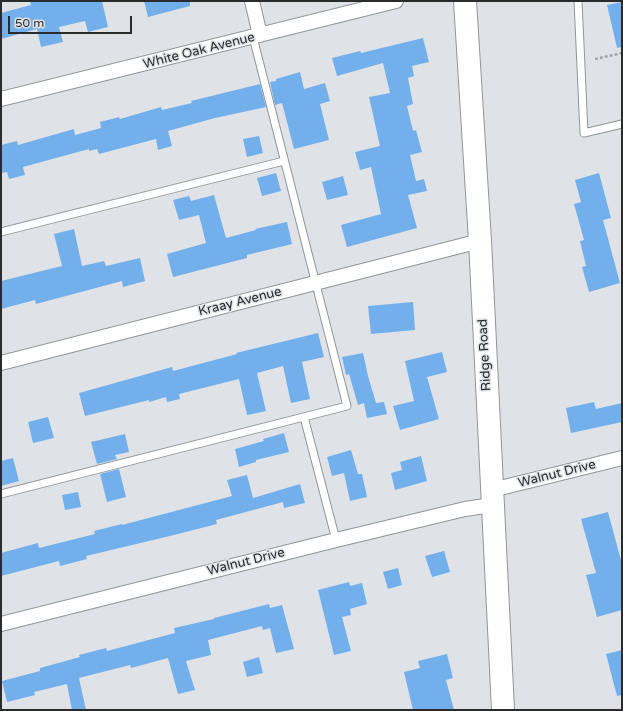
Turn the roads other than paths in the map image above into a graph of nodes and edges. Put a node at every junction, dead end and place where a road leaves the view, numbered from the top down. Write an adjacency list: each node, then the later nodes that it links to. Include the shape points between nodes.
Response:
1 (252, 1): 5 (street)
2 (396, 1): 5 (street, White Oak Avenue)
3 (465, 1): 10 (main road, Ridge Road)
4 (578, 1): 7 (lane, via 584,133)
5 (256, 36): 6 (street, White Oak Avenue); 8 (lane)
6 (1, 99)
7 (622, 124)
8 (284, 161): 9 (lane); 11 (lane)
9 (1, 232)
10 (480, 241): 11 (street, Kraay Avenue); 16 (main road, Ridge Road)
11 (316, 283): 12 (street, Kraay Avenue); 13 (lane, via 347,406)
12 (1, 362)
13 (304, 417): 15 (lane); 17 (lane)
14 (622, 458): 16 (street, Walnut Drive)
15 (1, 494)
16 (492, 497): 17 (street, Walnut Drive, via 465,509); 19 (main road, Ridge Road)
17 (336, 540): 18 (street, Walnut Drive)
18 (1, 624)
19 (503, 710)

